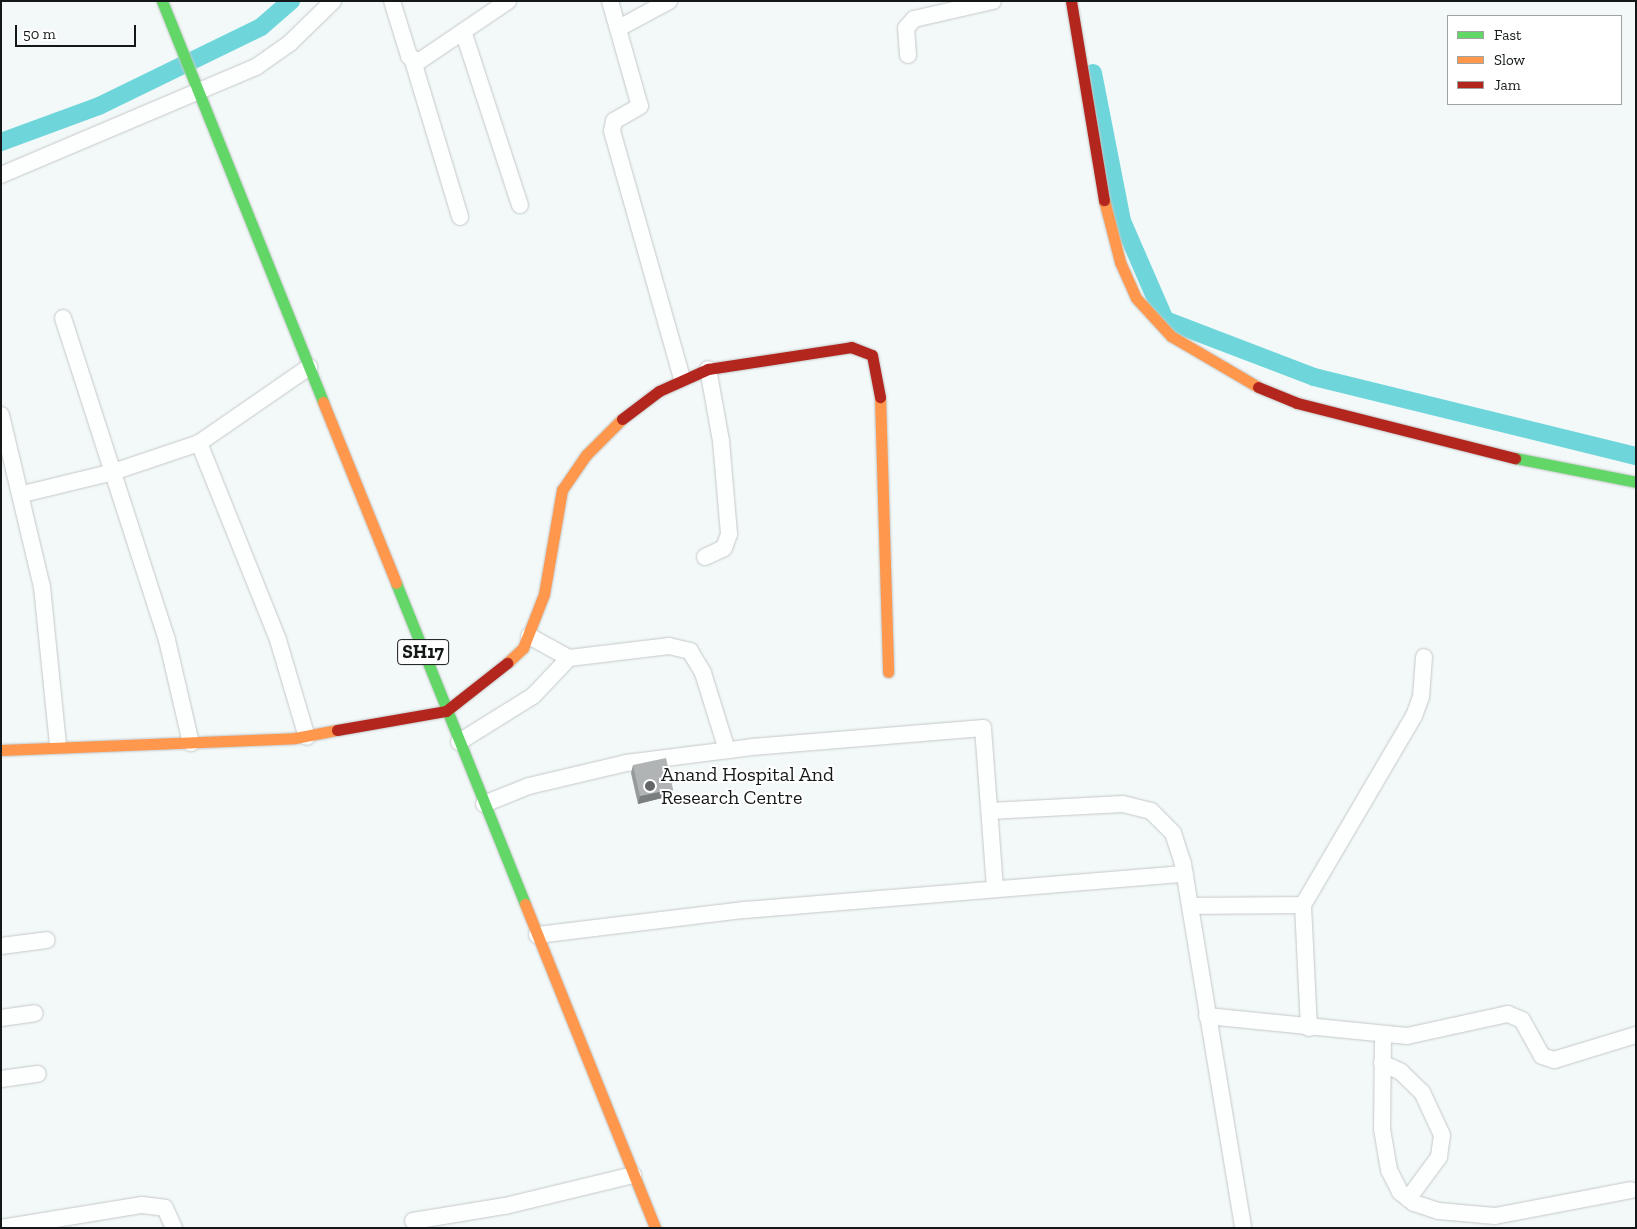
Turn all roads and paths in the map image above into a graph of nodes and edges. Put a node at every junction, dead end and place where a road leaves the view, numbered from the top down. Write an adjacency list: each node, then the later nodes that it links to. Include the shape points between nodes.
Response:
1 (162, 1): 13 (street, SH17)
2 (333, 1): 13 (street, via 274,56)
3 (392, 1): 12 (street)
4 (508, 1): 10 (street)
5 (610, 1): 9 (street)
6 (669, 1): 9 (street)
7 (993, 1): 11 (street, via 914,19 906,28)
8 (1071, 1): 24 (street, via 1101,188 1120,262 1136,298 1171,336 1237,379 1297,403 1576,473)
9 (619, 28): 20 (street, via 640,106 614,121 612,131)
10 (464, 34): 12 (street, via 425,60); 15 (street)
11 (908, 54)
12 (413, 61): 16 (street)
13 (200, 93): 14 (street); 18 (street, SH17)
14 (1, 176)
15 (520, 205)
16 (460, 217)
17 (63, 318): 23 (street)
18 (309, 367): 22 (street); 31 (street, SH17)
19 (708, 369): 20 (street); 26 (street, via 721,441 729,534 724,548); 30 (street, via 852,347 872,355 880,381)
20 (682, 378): 27 (street, via 627,415 572,472 562,490 544,594)
21 (1, 414): 25 (street)
22 (199, 443): 23 (street); 32 (street, via 278,640)
23 (113, 472): 25 (street); 34 (street, via 167,640)
24 (1636, 482)
25 (23, 494): 35 (street, via 46,609)
26 (705, 557)
27 (529, 636): 29 (street); 31 (street, via 510,663)
28 (1424, 657): 42 (street, via 1421,697 1414,716)
29 (569, 658): 33 (street, via 534,696); 37 (street, via 669,646 690,651 703,673)
30 (888, 672)
31 (446, 711): 32 (street); 33 (street, SH17)
32 (307, 737): 34 (street)
33 (459, 742): 38 (street, SH17)
34 (191, 743): 35 (street)
35 (58, 745): 36 (street)
36 (1, 750)
37 (727, 750): 38 (street, via 576,774); 39 (street, via 983,728)
38 (484, 804): 44 (street, SH17)
39 (990, 811): 40 (street, via 1137,806 1168,826 1180,848); 41 (street)
40 (1185, 874): 41 (street); 43 (street)
41 (994, 888): 44 (street, via 744,910)
42 (1303, 905): 43 (street); 50 (street)
43 (1190, 906): 48 (street)
44 (537, 935): 56 (street, SH17)
45 (47, 940): 46 (street)
46 (1, 946)
47 (35, 1014): 49 (street)
48 (1207, 1016): 50 (street); 63 (street)
49 (1, 1018)
50 (1309, 1028): 52 (street)
51 (1636, 1034): 52 (street, via 1554,1060 1542,1056 1516,1015 1430,1033)
52 (1383, 1035): 53 (street)
53 (1382, 1063): 58 (street, via 1382,1129 1389,1170); 58 (street, via 1401,1072 1422,1092 1442,1135 1439,1156)
54 (38, 1074): 55 (street)
55 (1, 1079)
56 (633, 1175): 59 (street, via 505,1206); 62 (street, SH17)
57 (1631, 1190): 58 (street, via 1495,1216 1439,1211)
58 (1408, 1199)
59 (413, 1221)
60 (1, 1228): 61 (street, via 157,1205 171,1214)
61 (174, 1228)
62 (655, 1228)
63 (1243, 1228)

